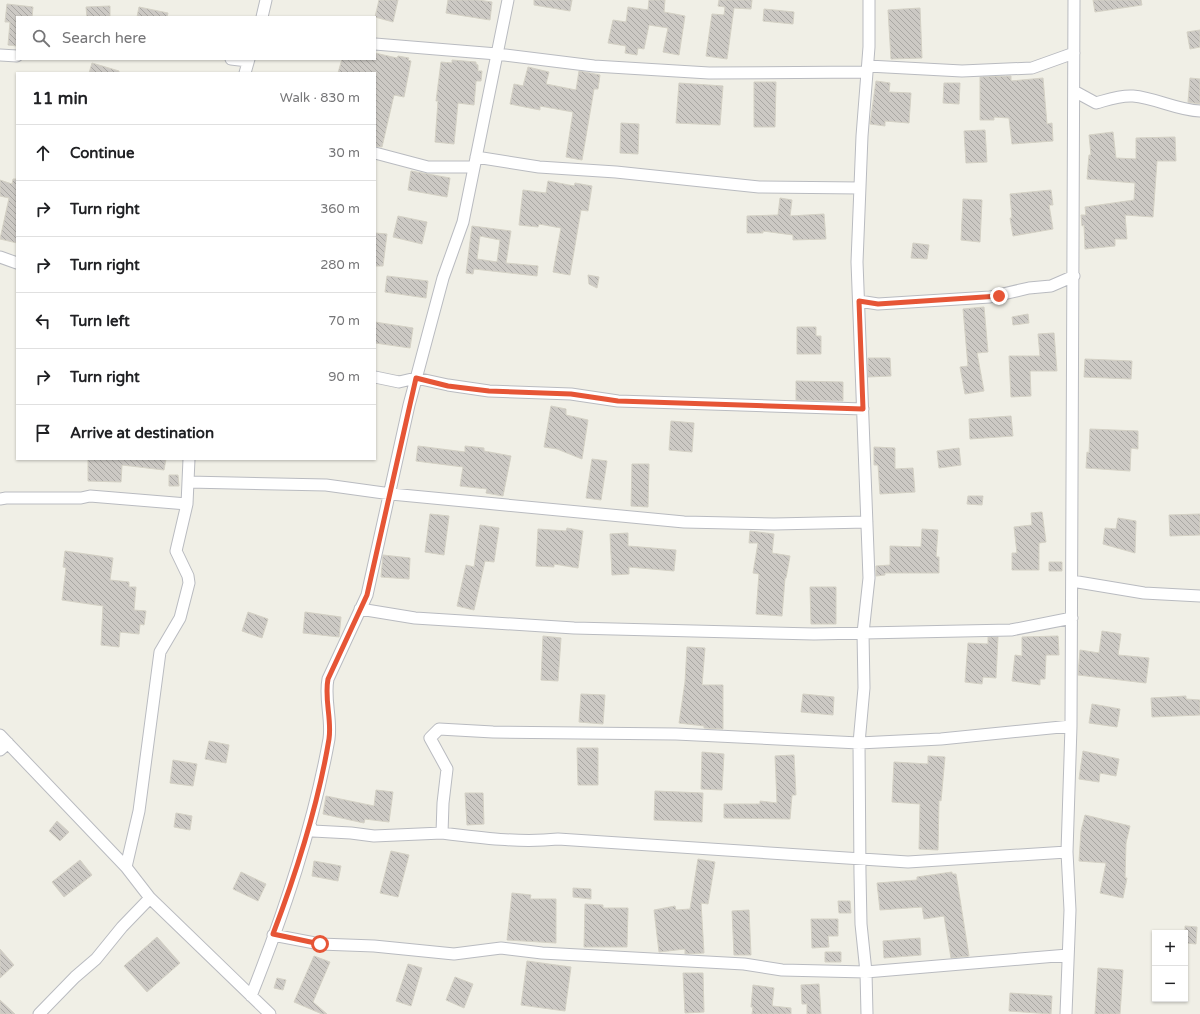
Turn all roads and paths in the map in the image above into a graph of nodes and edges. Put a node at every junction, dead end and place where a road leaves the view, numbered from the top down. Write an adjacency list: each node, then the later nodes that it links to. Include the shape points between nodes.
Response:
1 (266, 0): 5 (street)
2 (508, 0): 8 (street)
3 (869, 0): 12 (street)
4 (1074, 0): 7 (street)
5 (262, 16)
6 (376, 44): 8 (street)
7 (1074, 53): 12 (street, via 1032,68 962,71); 14 (street)
8 (497, 54): 12 (street, via 594,66 709,73); 17 (street)
9 (0, 55): 10 (street)
10 (16, 56)
11 (248, 60): 13 (street)
12 (867, 69): 18 (street)
13 (245, 72)
14 (1074, 91): 15 (street, via 1096,103 1131,96); 21 (street)
15 (1200, 112)
16 (376, 154): 17 (street, via 428,167)
17 (475, 162): 18 (street, via 616,172 759,187); 24 (street, via 463,222 443,278)
18 (860, 188): 22 (street, via 857,262)
19 (0, 257): 20 (street)
20 (16, 263)
21 (1074, 276): 22 (street, via 1051,286 1028,288 990,297 878,304); 32 (street)
22 (859, 301): 25 (street)
23 (376, 377): 24 (street, via 399,382)
24 (416, 378): 25 (street, via 448,386 489,391 571,394 618,401); 28 (street)
25 (863, 409): 31 (street)
26 (189, 460): 27 (street)
27 (188, 482): 28 (street, via 326,485); 30 (street)
28 (390, 494): 31 (street, via 684,522); 34 (street, via 367,595)
29 (0, 499): 30 (street, via 90,496)
30 (187, 504): 44 (street, via 176,551 188,576 189,584 180,618 160,652 139,811)
31 (867, 522): 36 (street, via 869,578)
32 (1072, 581): 33 (street, via 1144,593); 35 (street)
33 (1200, 596)
34 (360, 609): 36 (street, via 415,618 574,628 814,634); 40 (street, via 328,679 326,688 330,721 329,738)
35 (1072, 618): 36 (street, via 1011,630); 37 (street)
36 (863, 632): 39 (street, via 864,688)
37 (1071, 726): 39 (street, via 942,739); 42 (street)
38 (2, 743): 44 (street)
39 (859, 743): 41 (street, via 676,734 438,729 430,738 447,770); 43 (street)
40 (310, 825): 41 (street, via 313,831 351,832 374,836); 46 (street, via 296,873)
41 (442, 833): 43 (street, via 492,839 566,840)
42 (1067, 852): 43 (street, via 908,862); 47 (street, via 1070,910)
43 (859, 859): 48 (street, via 861,924)
44 (126, 867): 45 (street)
45 (150, 898): 49 (street); 50 (street, via 122,926 96,959)
46 (273, 934): 48 (street, via 320,944 374,946 454,954 501,948 744,964 782,970); 49 (street)
47 (1068, 955): 48 (street); 53 (street)
48 (866, 972): 52 (street)
49 (251, 996): 51 (street)
50 (40, 1014)
51 (270, 1014)
52 (867, 1014)
53 (1066, 1014)

